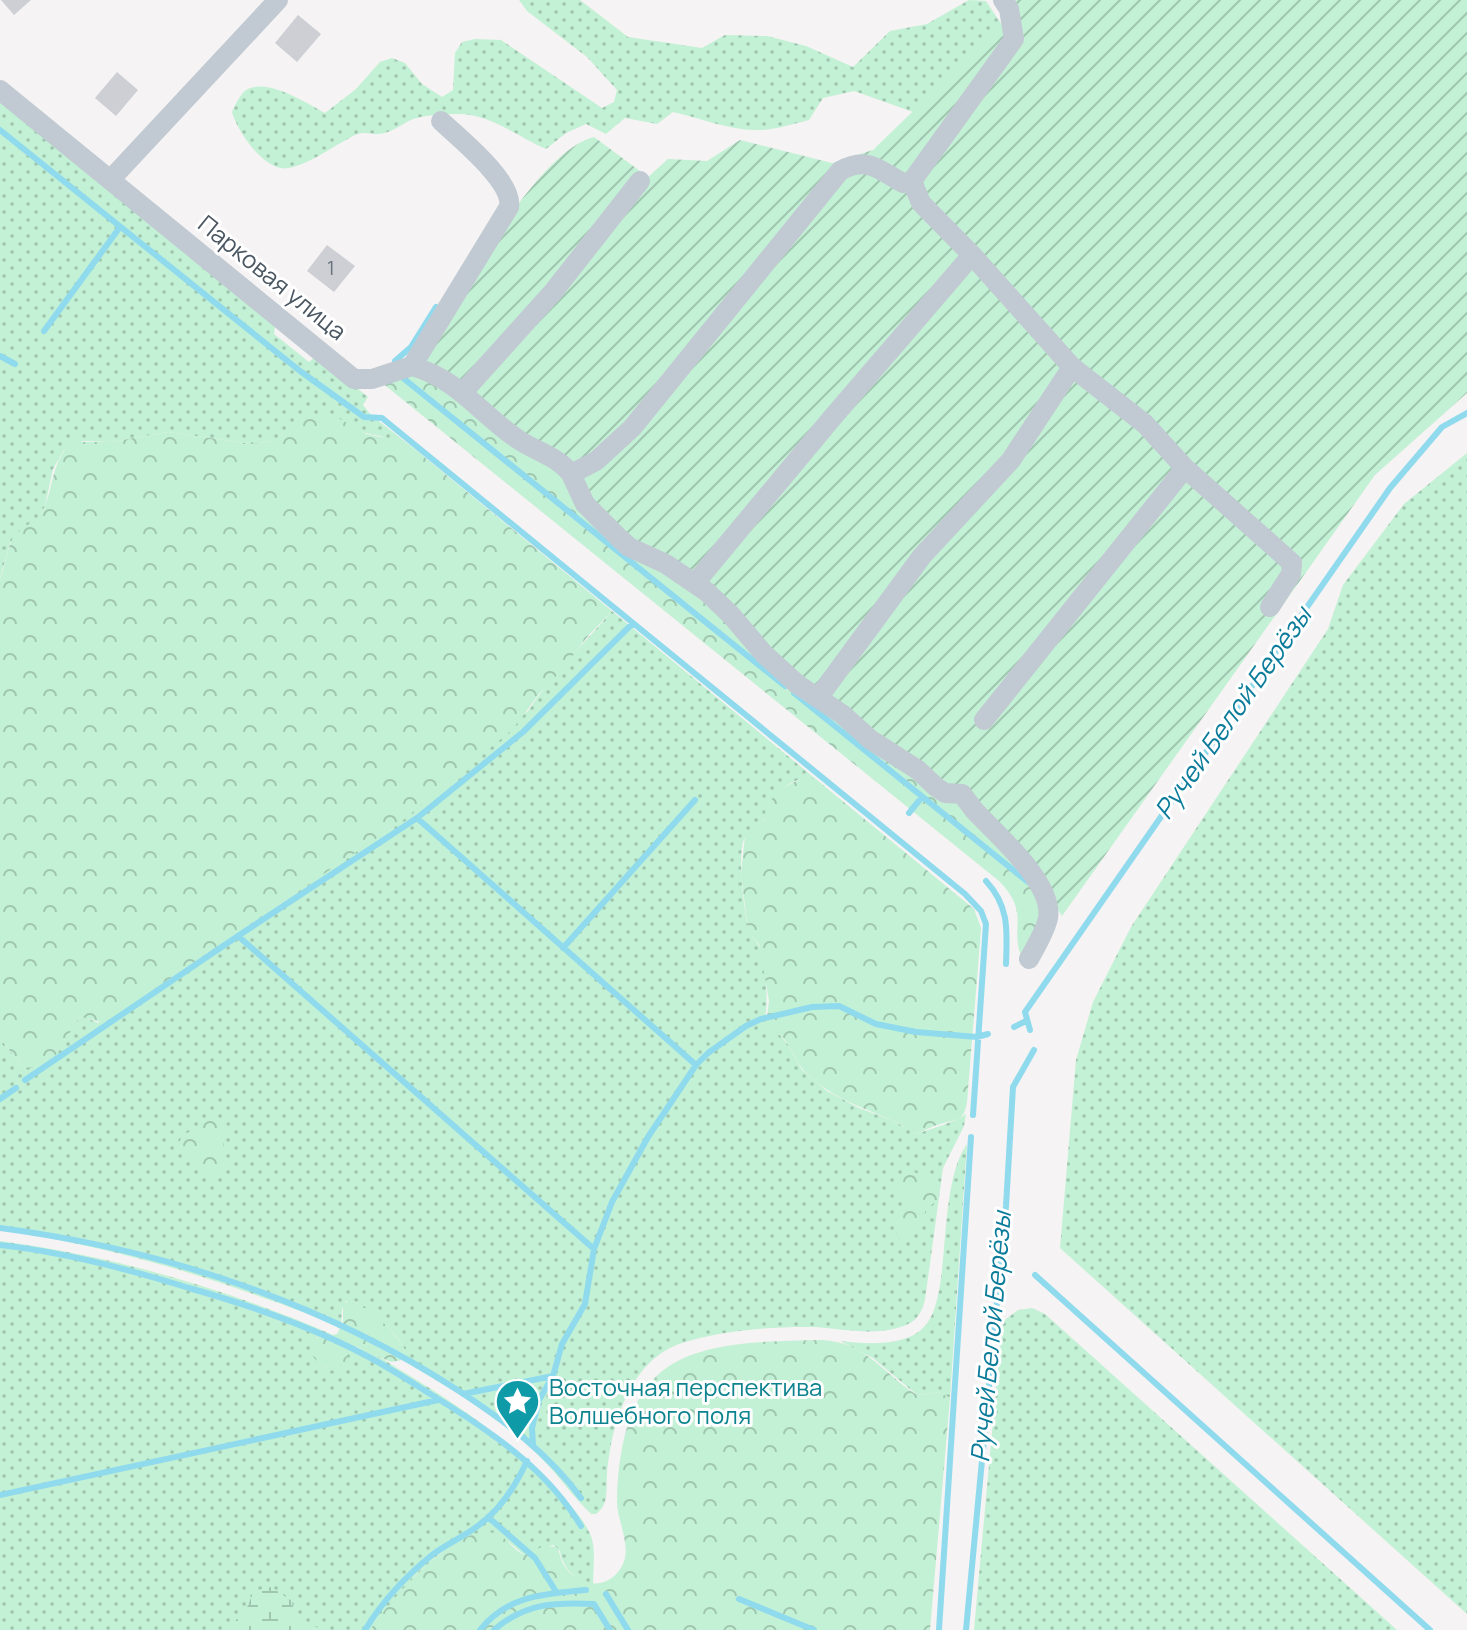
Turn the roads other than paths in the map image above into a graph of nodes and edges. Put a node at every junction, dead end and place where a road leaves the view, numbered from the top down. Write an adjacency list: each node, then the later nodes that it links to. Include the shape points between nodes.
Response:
1 (278, 0): 5 (street)
2 (1003, 0): 7 (street, via 1014,39)
3 (0, 90): 5 (street, Парковая улица)
4 (441, 121): 9 (street, via 495,174 511,200)
5 (111, 179): 9 (street, Парковая улица, via 354,379)
6 (640, 181): 11 (street, via 553,292)
7 (912, 181): 8 (street, via 921,203); 13 (street, via 903,183 856,163 840,171 632,428 596,461)
8 (972, 255): 10 (street); 14 (street)
9 (412, 366): 11 (street)
10 (1072, 367): 12 (street, via 1145,424); 16 (street, via 1011,460 922,556)
11 (463, 392): 13 (street, via 518,440)
12 (1185, 468): 15 (street, via 1292,563 1291,574); 17 (street)
13 (571, 474): 14 (street, via 585,504 629,547)
14 (695, 583): 16 (street, via 719,601 764,654)
15 (1270, 607)
16 (818, 698): 18 (street, via 936,787 962,794 1020,859 1048,908)
17 (984, 720)
18 (1029, 959)

